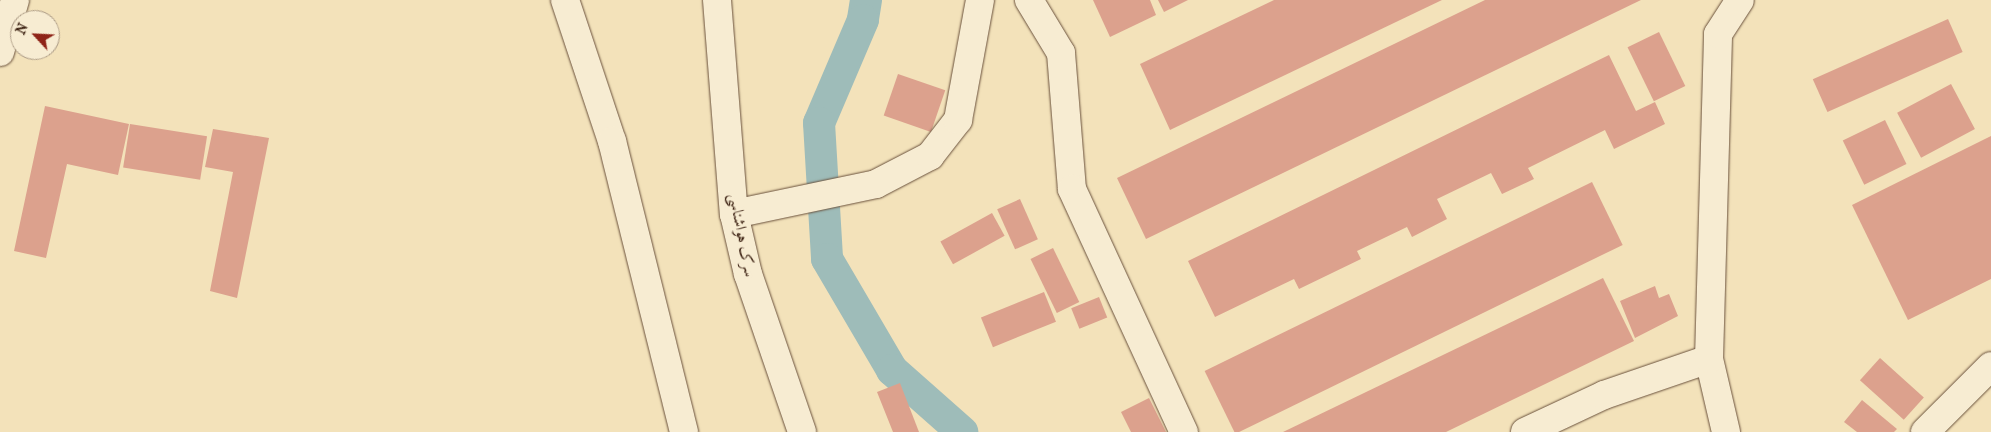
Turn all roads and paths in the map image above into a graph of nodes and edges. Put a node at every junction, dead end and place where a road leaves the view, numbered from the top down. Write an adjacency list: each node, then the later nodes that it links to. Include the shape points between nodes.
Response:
1 (565, 0): 11 (street, via 612,141)
2 (717, 0): 8 (street, سرک هواشناسی)
3 (980, 0): 8 (street, via 958,120 930,156 876,184)
4 (1029, 0): 13 (street, via 1061,53 1072,189)
5 (1740, 0): 9 (street, via 1718,34)
6 (9, 3): 7 (street)
7 (0, 52)
8 (734, 214): 12 (street, سرک هواشناسی, via 748,274)
9 (1710, 359): 14 (street, via 1604,395); 15 (street)
10 (1991, 366): 16 (street)
11 (684, 432)
12 (802, 432)
13 (1184, 432)
14 (1525, 432)
15 (1726, 432)
16 (1924, 432)

